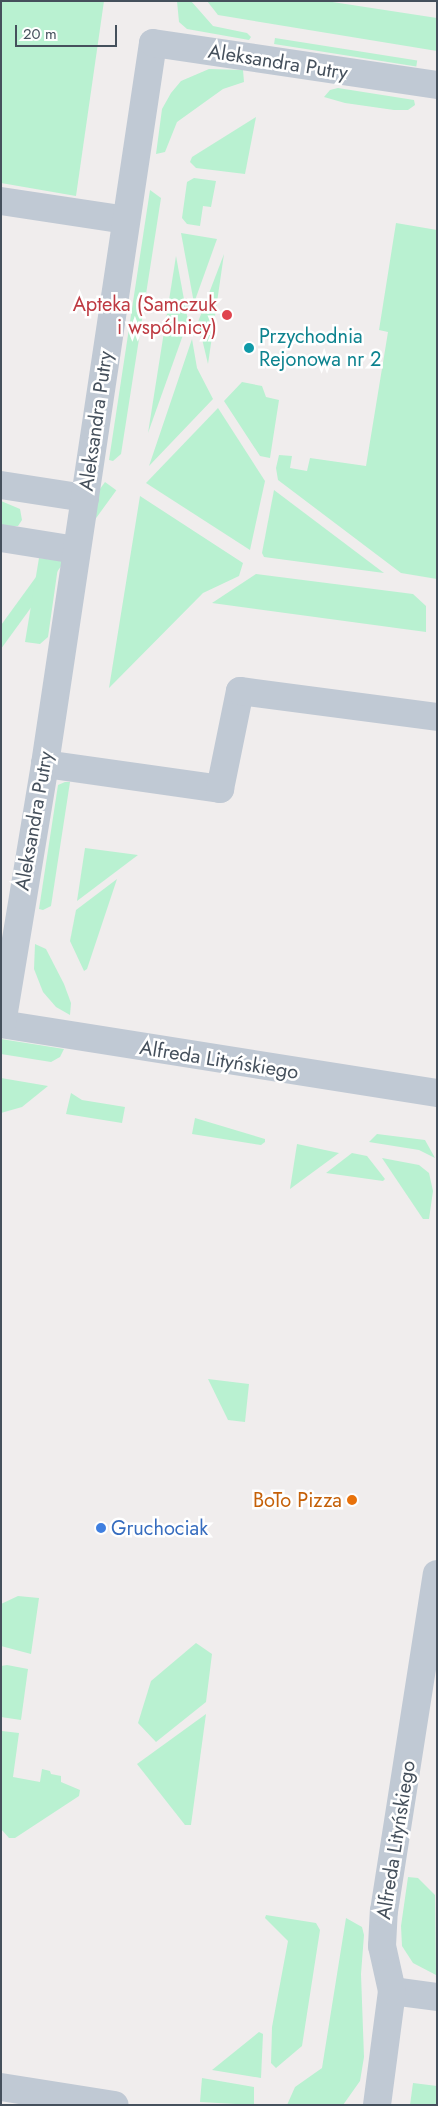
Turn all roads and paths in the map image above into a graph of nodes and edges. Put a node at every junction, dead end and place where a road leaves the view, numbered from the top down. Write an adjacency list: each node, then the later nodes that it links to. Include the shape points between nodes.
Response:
1 (437, 85): 3 (street, Aleksandra Putry, via 153,42)
2 (1, 201): 3 (street)
3 (126, 220): 5 (street, Aleksandra Putry)
4 (1, 484): 5 (street)
5 (84, 498): 7 (street, Aleksandra Putry)
6 (1, 538): 7 (street)
7 (76, 550): 9 (street, Aleksandra Putry)
8 (437, 717): 9 (street, via 240,691 220,789)
9 (45, 764): 10 (street, Aleksandra Putry)
10 (2, 1024): 11 (street, Alfreda Lityńskiego)
11 (437, 1093)
12 (437, 1574): 13 (street, Alfreda Lityńskiego, via 384,1911 382,1946)
13 (392, 1991): 14 (street); 17 (street, Alfreda Lityńskiego)
14 (437, 1997)
15 (1, 2087): 16 (street)
16 (115, 2105)
17 (377, 2105)

